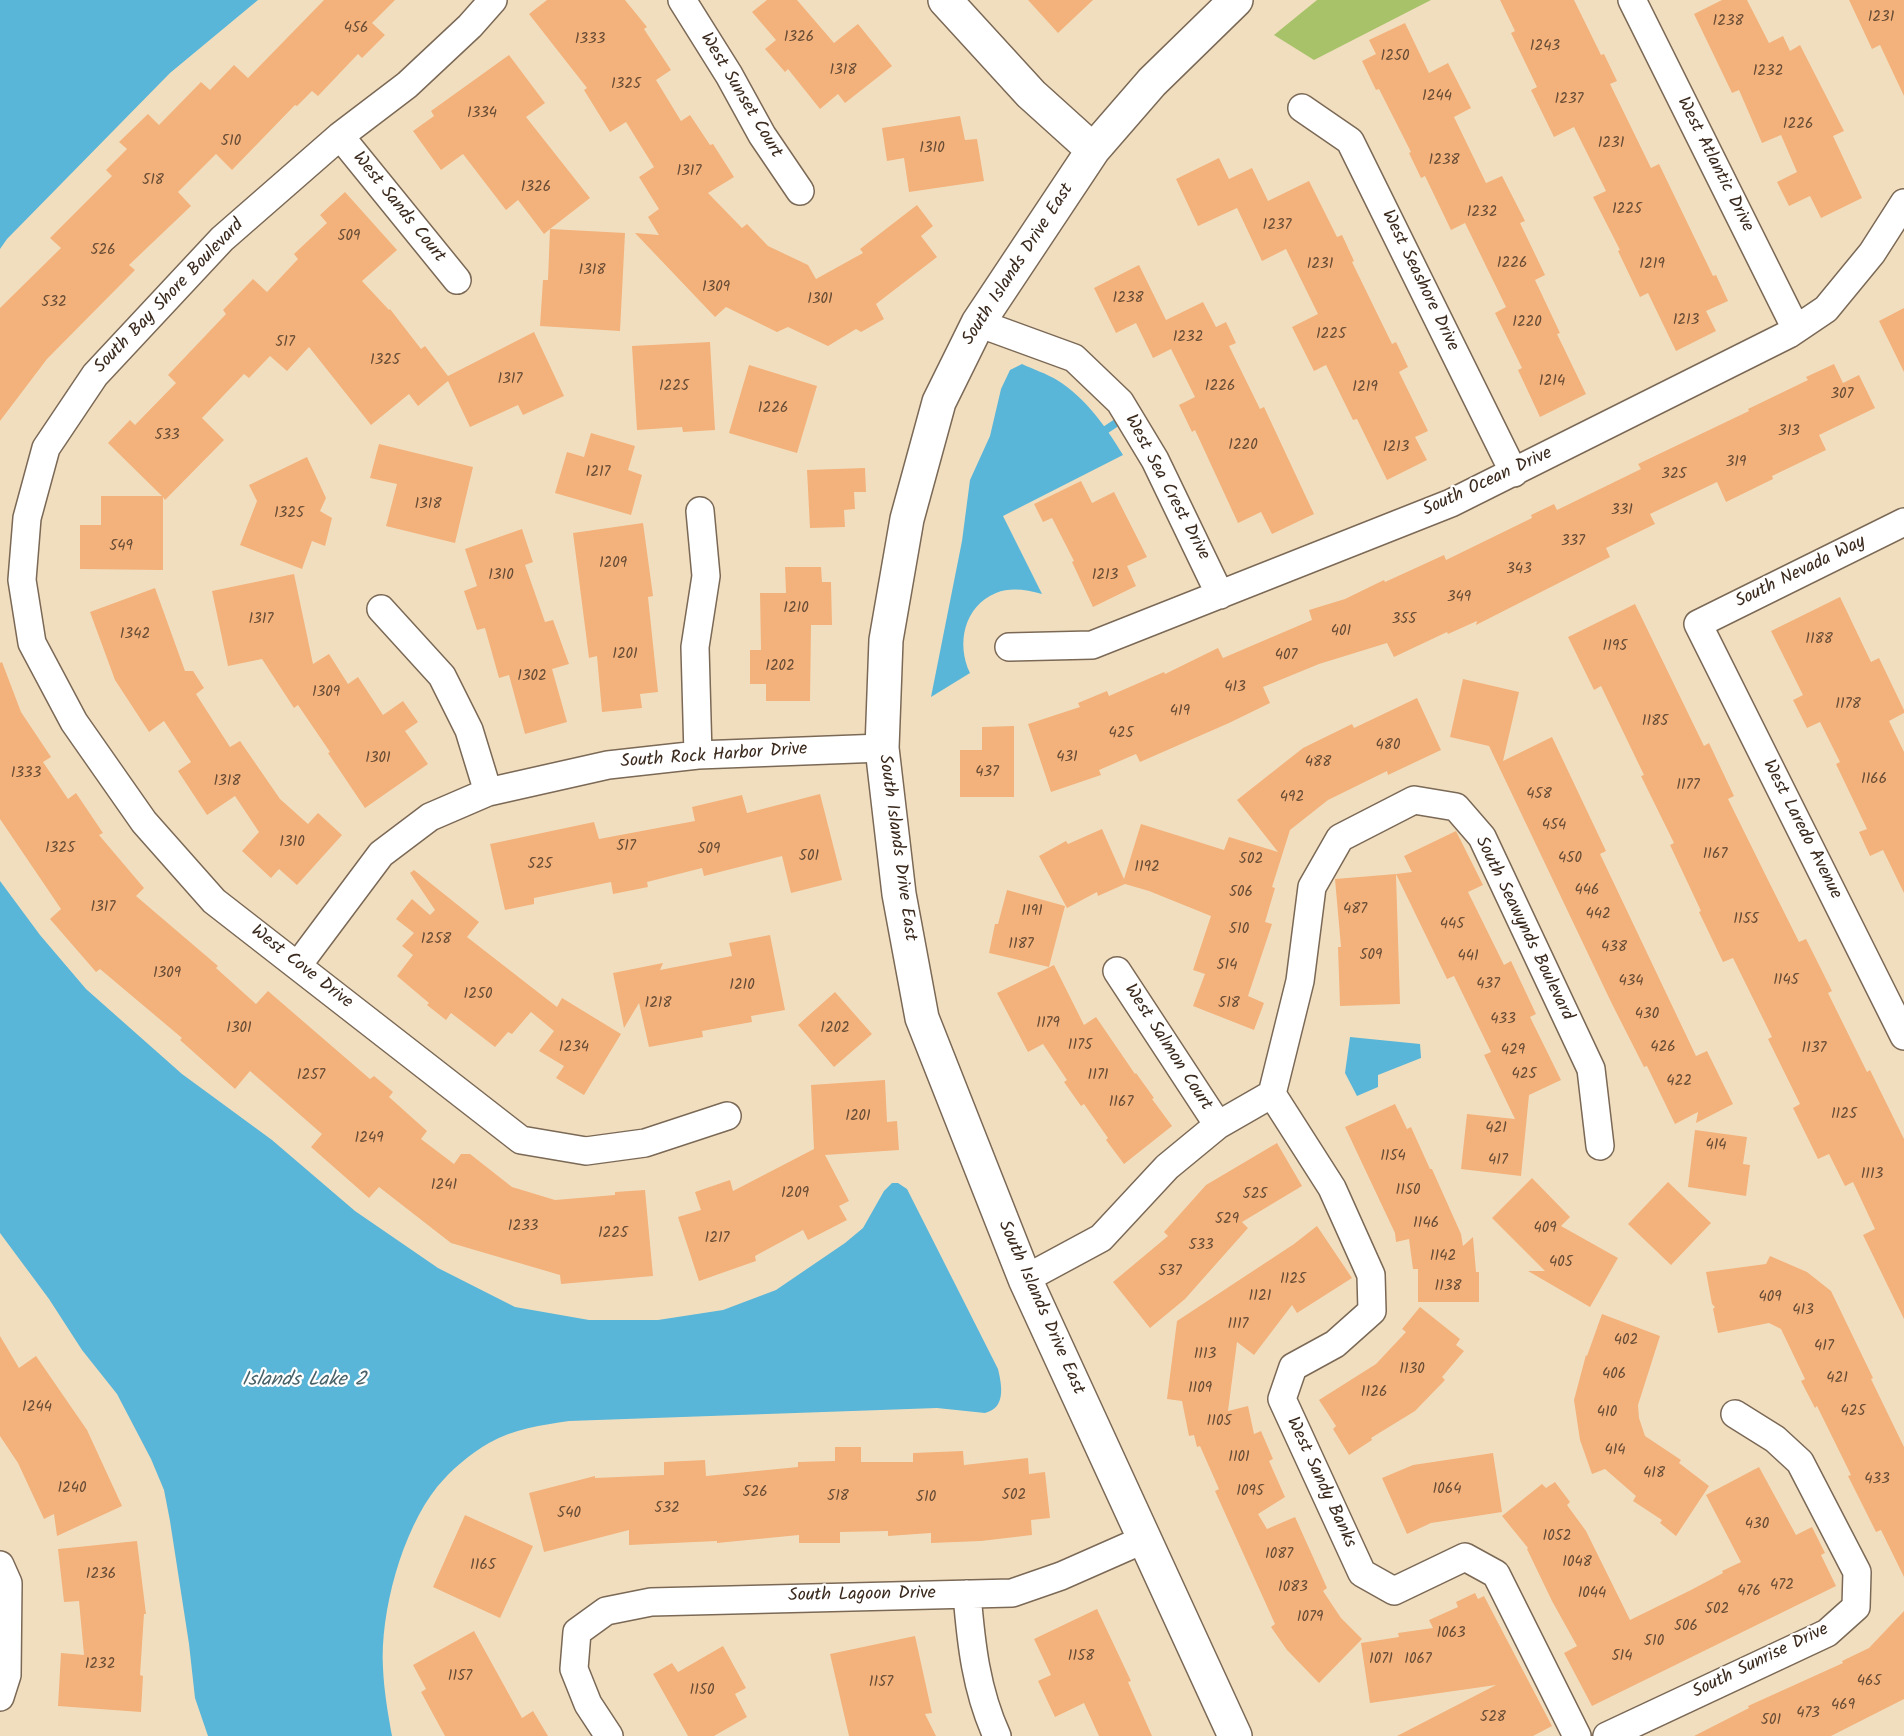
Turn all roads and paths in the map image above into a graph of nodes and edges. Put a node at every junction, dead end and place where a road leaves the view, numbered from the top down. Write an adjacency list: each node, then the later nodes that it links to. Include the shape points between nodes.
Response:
1 (493, 0): 7 (street, South Bay Shore Boulevard, via 407,85)
2 (682, 0): 9 (street, West Sunset Court)
3 (945, 0): 8 (street, via 1031,94)
4 (1236, 0): 8 (street, South Islands Drive East, via 1152,82)
5 (1632, 0): 13 (street, West Atlantic Drive)
6 (1302, 108): 14 (street, West Seashore Drive, via 1350,141)
7 (340, 136): 11 (street, West Sands Court); 17 (street, South Bay Shore Boulevard, via 222,239 95,375 46,448 27,518)
8 (1093, 150): 12 (street, South Islands Drive East)
9 (800, 191)
10 (1904, 203): 13 (street, South Ocean Drive, via 1872,253 1826,309)
11 (457, 280)
12 (978, 323): 18 (street, West Sea Crest Drive, via 1074,358 1120,402 1155,460); 22 (street, South Islands Drive East, via 939,402 907,519 886,640)
13 (1796, 329): 14 (street, South Ocean Drive)
14 (1514, 473): 18 (street, South Ocean Drive, via 1451,503)
15 (700, 511): 23 (street, via 706,576 695,647)
16 (1904, 522): 20 (street, South Nevada Way)
17 (22, 580): 25 (street, West Cove Drive, via 32,643 74,722 144,822 214,901)
18 (1220, 595): 21 (street, South Ocean Drive, via 1092,645)
19 (381, 609): 24 (street, via 442,676 469,730)
20 (1698, 624): 27 (street, West Laredo Avenue)
21 (1009, 647)
22 (882, 748): 23 (street, South Rock Harbor Drive); 32 (street, South Islands Drive East, via 899,894 922,1018)
23 (698, 755): 24 (street, South Rock Harbor Drive, via 608,765)
24 (488, 792): 25 (street, South Rock Harbor Drive, via 430,817 381,854)
25 (298, 964): 29 (street, West Cove Drive, via 521,1140 586,1151 645,1143)
26 (1117, 971): 30 (street, West Salmon Court)
27 (1904, 1036)
28 (1272, 1094): 30 (street); 31 (street, South Seawynds Boulevard, via 1300,981 1312,887 1340,838 1414,800 1456,807 1482,837 1591,1069); 41 (street, West Sandy Banks, via 1332,1188 1371,1275 1372,1311 1335,1344 1293,1367 1282,1400 1362,1573 1394,1591 1465,1557 1496,1574)
29 (727, 1116)
30 (1218, 1125): 32 (street, via 1167,1167 1101,1238)
31 (1600, 1146)
32 (1025, 1279): 34 (street, South Islands Drive East)
33 (1735, 1414): 42 (street, South Sunrise Drive, via 1775,1439 1800,1462 1857,1572 1856,1607 1827,1633)
34 (1145, 1539): 36 (street, South Lagoon Drive, via 1012,1593); 40 (street, South Islands Drive East)
35 (0, 1565): 37 (street, via 8,1583 7,1675)
36 (967, 1594): 38 (street, South Lagoon Drive, via 651,1602 606,1611 577,1632 574,1669 588,1704); 39 (street, via 972,1655 987,1715)
37 (0, 1697)
38 (609, 1736)
39 (997, 1736)
40 (1235, 1736)
41 (1577, 1736)
42 (1607, 1736)

